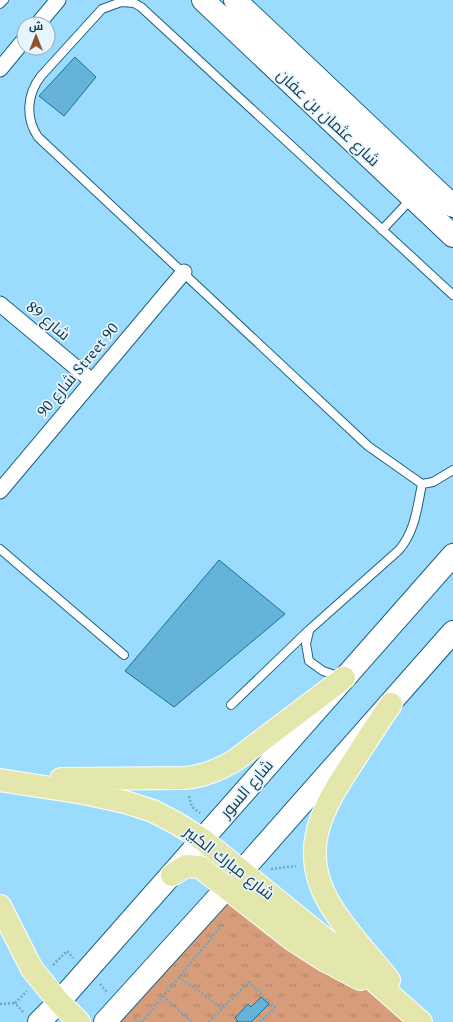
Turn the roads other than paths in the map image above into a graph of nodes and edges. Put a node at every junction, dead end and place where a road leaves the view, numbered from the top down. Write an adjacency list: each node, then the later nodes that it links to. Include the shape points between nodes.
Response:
1 (4, 0): 5 (lane)
2 (58, 0): 6 (street)
3 (203, 0): 9 (main road, شارع عثمان بن عفان)
4 (235, 0): 10 (main road, شارع عثمان بن عفان)
5 (0, 4)
6 (45, 16)
7 (16, 50): 8 (street)
8 (0, 69)
9 (412, 197): 11 (lane); 12 (main road, شارع عثمان بن عفان)
10 (453, 206)
11 (382, 230): 13 (lane, via 146,10 134,3 116,3 98,12 38,81 29,104 30,122 38,137); 14 (lane)
12 (453, 236)
13 (184, 272): 16 (street, شارع 90 Street 90); 18 (lane, via 368,446)
14 (453, 295)
15 (0, 304): 16 (street, شارع 89)
16 (92, 381): 19 (street, شارع 90 Street 90)
17 (453, 470): 18 (lane, via 433,482)
18 (422, 484): 22 (lane, via 413,528 405,542)
19 (0, 490)
20 (0, 549): 24 (lane)
21 (453, 555): 25 (main road, شارع السور)
22 (309, 630): 25 (lane, via 306,644 309,660 323,670); 27 (lane)
23 (453, 632): 26 (main road)
24 (124, 655)
25 (344, 678): 28 (main road, via 228,765 205,775 185,778); 29 (main road, شارع السور)
26 (391, 704): 30 (main road); 39 (main road, via 337,786 323,812 315,844 316,865 323,890 336,913)
27 (231, 705)
28 (1, 780): 29 (main road, شارع مبارك الكبير, via 83,793 140,806)
29 (210, 832): 30 (main road, شارع مبارك الكبير); 31 (main road, شارع السور)
30 (248, 864): 32 (main road); 34 (main road, شارع مبارك الكبير)
31 (172, 875): 32 (main road, via 182,867 196,866 204,869); 35 (main road, شارع السور)
32 (227, 888): 34 (main road, via 308,950); 38 (main road)
33 (0, 906): 35 (main road, via 32,969)
34 (389, 994): 39 (main road, شارع مبارك الكبير)
35 (59, 1002): 36 (main road, شارع السور); 37 (main road)
36 (39, 1022)
37 (78, 1022)
38 (105, 1022)
39 (422, 1022)

